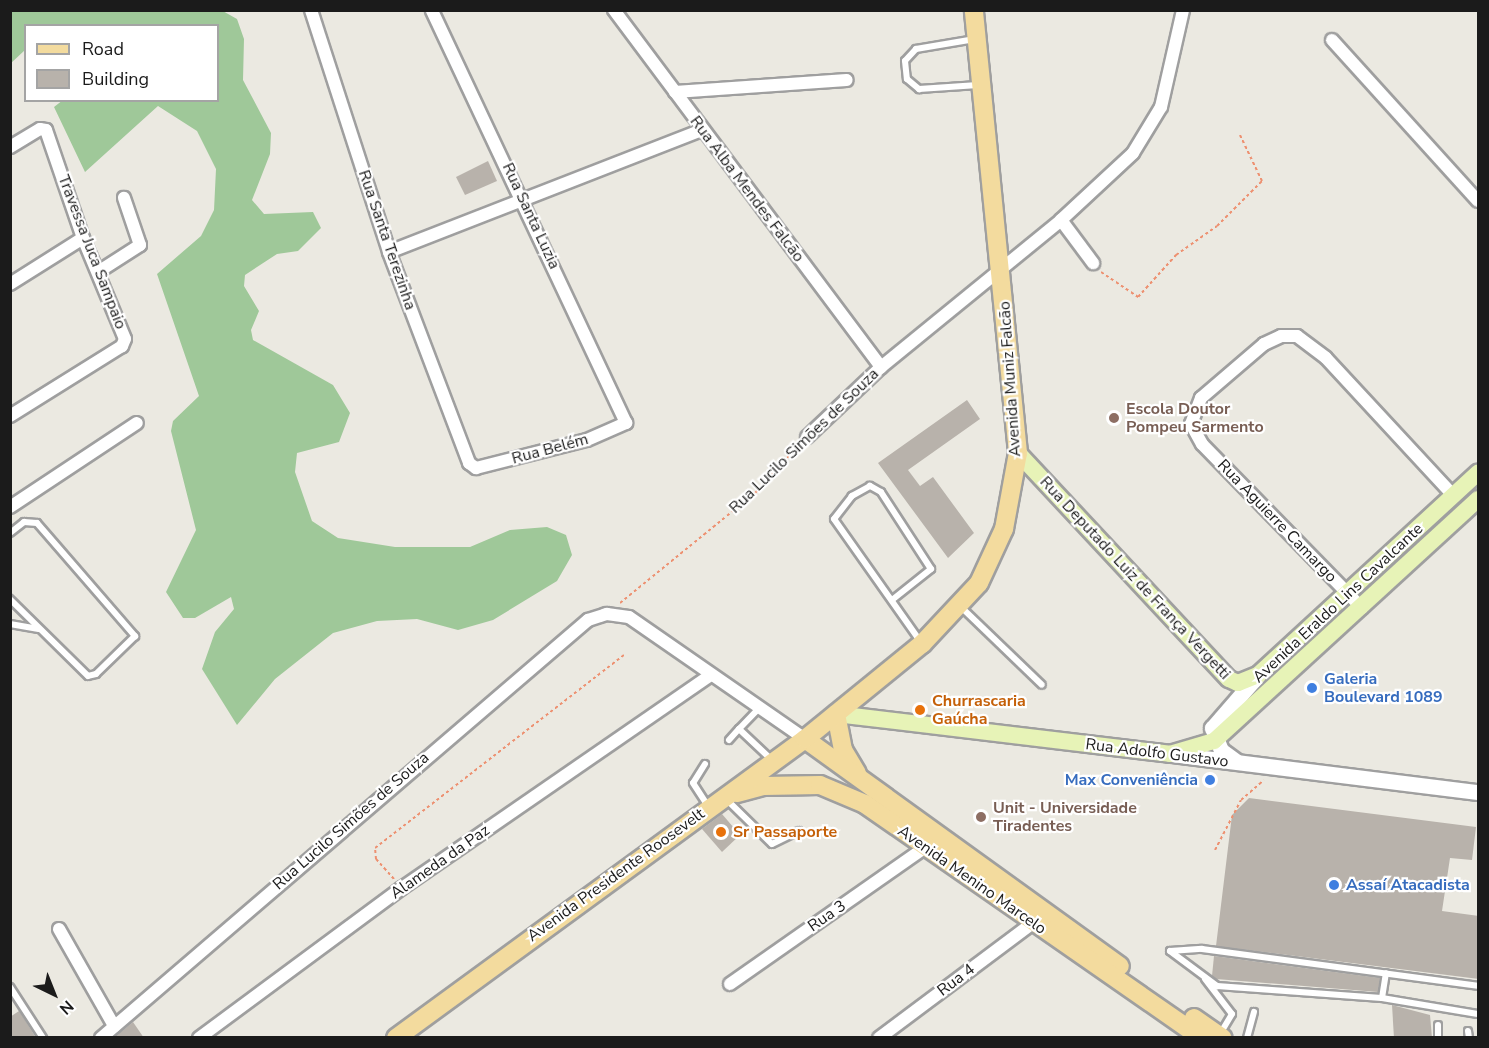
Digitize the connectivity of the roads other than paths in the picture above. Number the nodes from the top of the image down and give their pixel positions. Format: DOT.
graph roads {
  1 [pos="311,10"];
  2 [pos="432,10"];
  3 [pos="974,10"];
  4 [pos="1183,10"];
  5 [pos="615,11"];
  6 [pos="977,39"];
  7 [pos="1332,40"];
  8 [pos="847,80"];
  9 [pos="981,84"];
  10 [pos="675,92"];
  11 [pos="702,130"];
  12 [pos="10,147"];
  13 [pos="124,198"];
  14 [pos="524,198"];
  15 [pos="1479,201"];
  16 [pos="1061,220"];
  17 [pos="83,238"];
  18 [pos="389,252"];
  19 [pos="1093,263"];
  20 [pos="1002,268"];
  21 [pos="98,272"];
  22 [pos="10,284"];
  23 [pos="881,367"];
  24 [pos="10,416"];
  25 [pos="137,423"];
  26 [pos="626,423"];
  27 [pos="807,437"];
  28 [pos="1018,453"];
  29 [pos="471,467"];
  30 [pos="1479,473"];
  31 [pos="1454,496"];
  32 [pos="1479,499"];
  33 [pos="10,507"];
  34 [pos="10,533"];
  35 [pos="1349,594"];
  36 [pos="10,599"];
  37 [pos="892,600"];
  38 [pos="961,606"];
  39 [pos="1362,608"];
  40 [pos="10,624"];
  41 [pos="40,629"];
  42 [pos="922,644"];
  43 [pos="711,675"];
  44 [pos="1258,675"];
  45 [pos="1042,686"];
  46 [pos="759,708"];
  47 [pos="836,714"];
  48 [pos="739,729"];
  49 [pos="805,739"];
  50 [pos="729,740"];
  51 [pos="1214,741"];
  52 [pos="1170,754"];
  53 [pos="773,762"];
  54 [pos="1240,763"];
  55 [pos="705,764"];
  56 [pos="868,786"];
  57 [pos="1479,792"];
  58 [pos="716,802"];
  59 [pos="799,831"];
  60 [pos="924,848"];
  61 [pos="1033,923"];
  62 [pos="59,929"];
  63 [pos="1386,973"];
  64 [pos="1201,974"];
  65 [pos="730,984"];
  66 [pos="1479,986"];
  67 [pos="10,987"];
  68 [pos="1382,998"];
  69 [pos="1254,1012"];
  70 [pos="1479,1014"];
  71 [pos="1438,1025"];
  72 [pos="114,1026"];
  73 [pos="1215,1037"];
  74 [pos="43,1038"];
  75 [pos="101,1038"];
  76 [pos="199,1038"];
  77 [pos="396,1038"];
  78 [pos="879,1038"];
  79 [pos="1247,1038"];
  80 [pos="1438,1038"];
  1 -- 18 [label="street, Rua Santa Terezinha"];
  2 -- 14 [label="street, Rua Santa Luzia"];
  3 -- 6 [label="main road, Avenida Muniz Falcão"];
  4 -- 16 [label="street, Rua Lucilo Simões de Souza"];
  5 -- 10 [label="street, Rua Alba Mendes Falcão"];
  6 -- 9 [label="main road, Avenida Muniz Falcão"];
  6 -- 9 [label="lane"];
  7 -- 15 [label="street"];
  8 -- 10 [label="street"];
  9 -- 20 [label="main road, Avenida Muniz Falcão"];
  10 -- 11 [label="street, Rua Alba Mendes Falcão"];
  11 -- 14 [label="street"];
  11 -- 23 [label="street, Rua Alba Mendes Falcão"];
  12 -- 17 [label="street, Travessa Juca Sampaio"];
  13 -- 21 [label="street"];
  14 -- 18 [label="street"];
  14 -- 26 [label="street, Rua Santa Luzia"];
  16 -- 19 [label="street"];
  16 -- 20 [label="street, Rua Lucilo Simões de Souza"];
  17 -- 21 [label="street, Travessa Juca Sampaio"];
  17 -- 22 [label="street"];
  18 -- 29 [label="street, Rua Santa Terezinha"];
  20 -- 23 [label="street, Rua Lucilo Simões de Souza"];
  20 -- 28 [label="main road, Avenida Muniz Falcão"];
  21 -- 24 [label="street, Travessa Juca Sampaio"];
  23 -- 27 [label="street, Rua Lucilo Simões de Souza"];
  25 -- 33 [label="street"];
  26 -- 29 [label="street, Rua Belém"];
  28 -- 38 [label="main road, Avenida Muniz Falcão"];
  28 -- 44 [label="main road, Rua Deputado Luiz de França Vergetti"];
  30 -- 31 [label="main road, Avenida Eraldo Lins Cavalcante"];
  31 -- 35 [label="main road, Avenida Eraldo Lins Cavalcante"];
  31 -- 35 [label="street, Rua Aguierre Camargo"];
  32 -- 39 [label="main road"];
  34 -- 41 [label="lane"];
  35 -- 39 [label="street, Rua Aguierre Camargo"];
  35 -- 44 [label="main road, Avenida Eraldo Lins Cavalcante"];
  36 -- 41 [label="lane"];
  37 -- 37 [label="lane"];
  37 -- 42 [label="lane"];
  38 -- 42 [label="main road, Avenida Muniz Falcão"];
  38 -- 45 [label="lane"];
  39 -- 51 [label="main road"];
  40 -- 41 [label="lane"];
  42 -- 47 [label="main road, Avenida Muniz Falcão"];
  43 -- 46 [label="street"];
  43 -- 72 [label="street, Rua Lucilo Simões de Souza"];
  43 -- 76 [label="street, Alameda da Paz"];
  44 -- 51 [label="street, Avenida Eraldo Lins Cavalcante"];
  46 -- 48 [label="lane"];
  46 -- 49 [label="street"];
  47 -- 49 [label="main road, Avenida Presidente Roosevelt"];
  47 -- 52 [label="main road, Rua Adolfo Gustavo"];
  47 -- 56 [label="main road"];
  48 -- 50 [label="lane"];
  48 -- 53 [label="lane"];
  49 -- 53 [label="main road, Avenida Presidente Roosevelt"];
  49 -- 56 [label="main road, Avenida Menino Marcelo"];
  51 -- 52 [label="main road"];
  51 -- 54 [label="street"];
  52 -- 54 [label="street, Rua Adolfo Gustavo"];
  53 -- 58 [label="main road, Avenida Presidente Roosevelt"];
  54 -- 57 [label="street, Rua Adolfo Gustavo"];
  55 -- 58 [label="lane"];
  56 -- 73 [label="main road, Avenida Menino Marcelo"];
  58 -- 59 [label="lane"];
  58 -- 60 [label="main road, Avenida Menino Marcelo"];
  58 -- 77 [label="main road, Avenida Presidente Roosevelt"];
  60 -- 61 [label="main road, Avenida Menino Marcelo"];
  60 -- 65 [label="street, Rua 3"];
  61 -- 73 [label="main road, Avenida Menino Marcelo"];
  61 -- 78 [label="street, Rua 4"];
  62 -- 72 [label="street"];
  63 -- 64 [label="lane"];
  63 -- 66 [label="lane"];
  63 -- 68 [label="lane"];
  64 -- 68 [label="lane"];
  64 -- 73 [label="lane"];
  67 -- 74 [label="lane"];
  68 -- 70 [label="lane"];
  69 -- 79 [label="lane"];
  71 -- 80 [label="lane"];
  72 -- 75 [label="street, Rua Lucilo Simões de Souza"];
}
